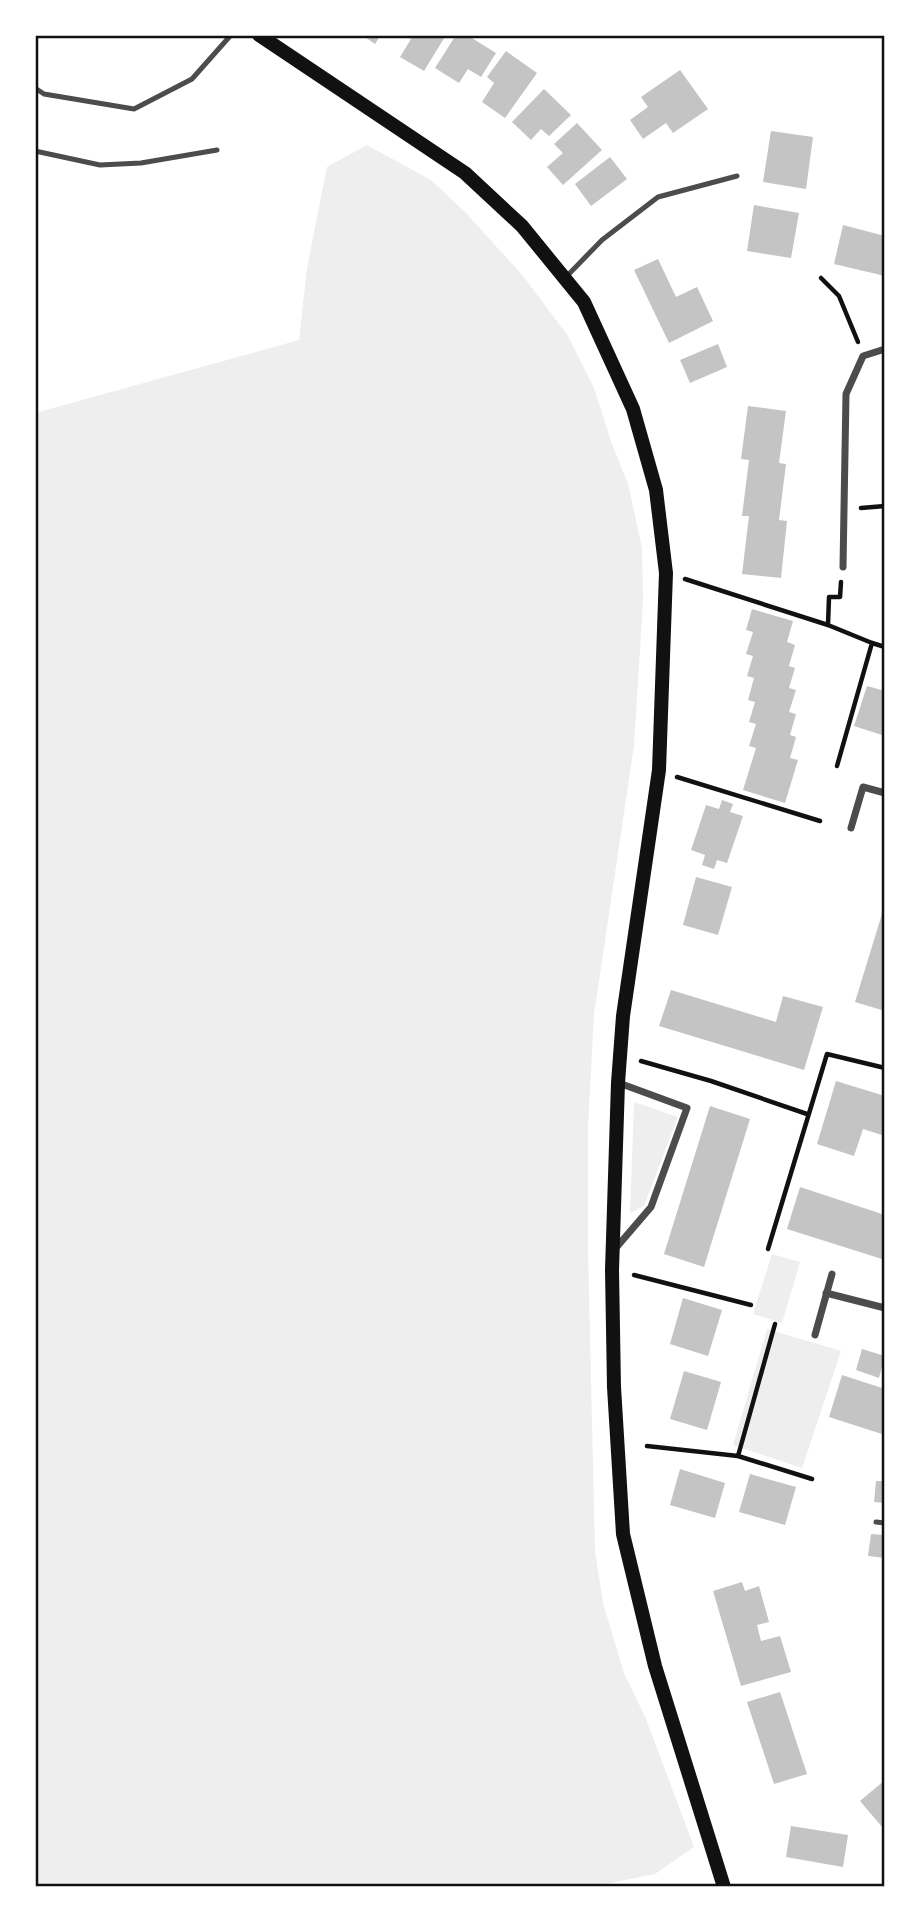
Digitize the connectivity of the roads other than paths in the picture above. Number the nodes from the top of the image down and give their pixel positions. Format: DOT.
graph roads {
  1 [pos="231,35"];
  2 [pos="259,35"];
  3 [pos="35,88"];
  4 [pos="217,149"];
  5 [pos="35,152"];
  6 [pos="737,176"];
  7 [pos="565,278"];
  8 [pos="885,349"];
  9 [pos="843,567"];
  10 [pos="885,793"];
  11 [pos="852,828"];
  12 [pos="618,1083"];
  13 [pos="612,1253"];
  14 [pos="832,1274"];
  15 [pos="826,1293"];
  16 [pos="885,1308"];
  17 [pos="815,1335"];
  18 [pos="876,1522"];
  19 [pos="885,1523"];
  20 [pos="724,1887"];
  1 -- 3 [label="lane"];
  2 -- 7 [label="main road"];
  4 -- 5 [label="lane"];
  6 -- 7 [label="lane"];
  7 -- 12 [label="main road"];
  8 -- 9 [label="street"];
  10 -- 11 [label="street"];
  12 -- 13 [label="main road"];
  12 -- 13 [label="street"];
  13 -- 20 [label="main road"];
  14 -- 15 [label="street"];
  15 -- 16 [label="street"];
  15 -- 17 [label="street"];
  18 -- 19 [label="lane"];
}
